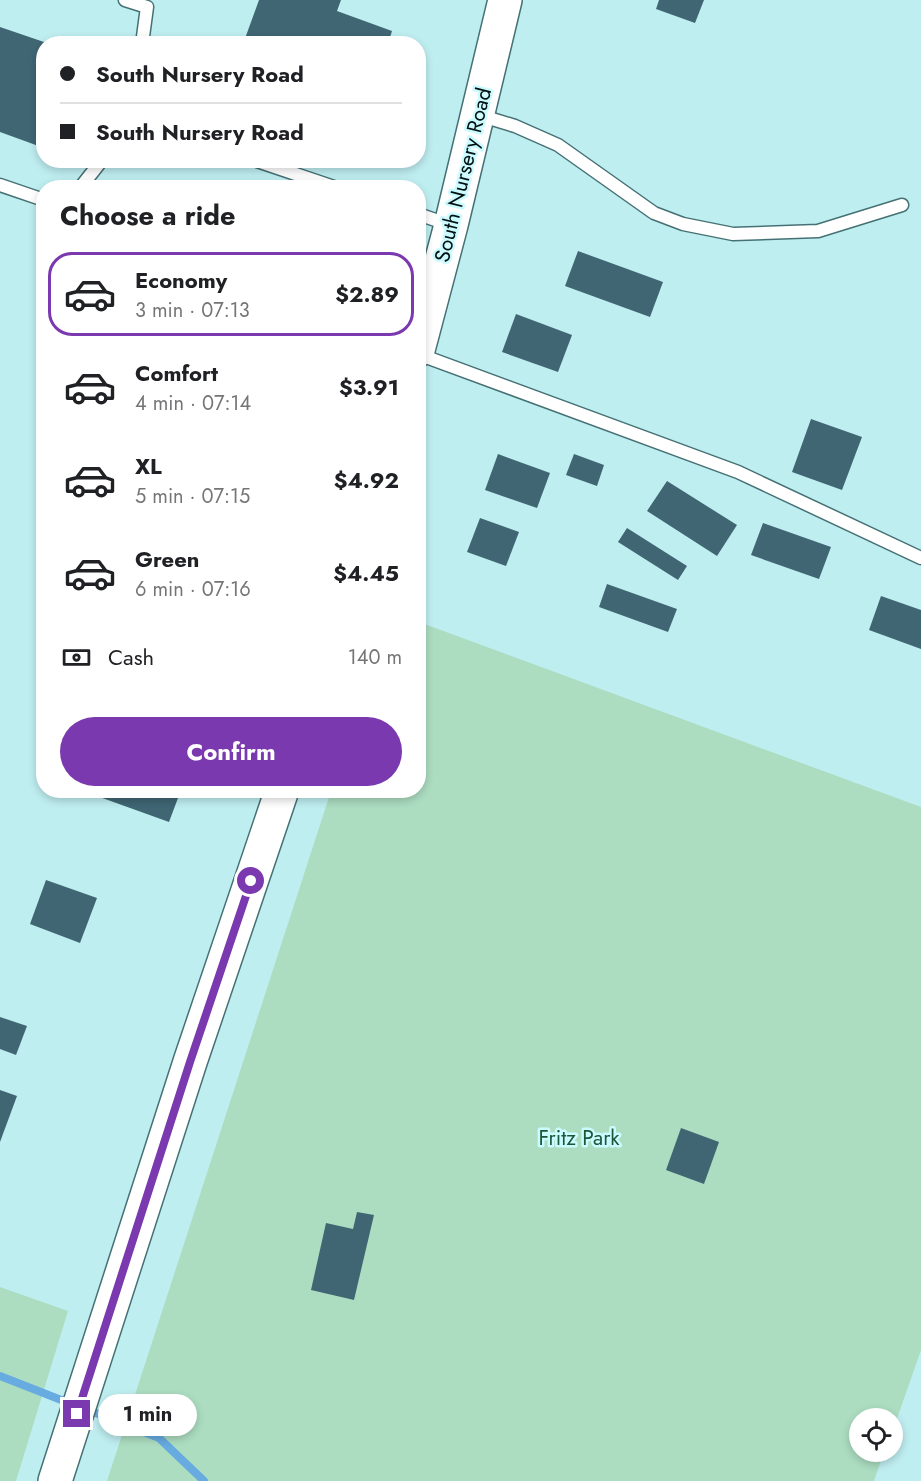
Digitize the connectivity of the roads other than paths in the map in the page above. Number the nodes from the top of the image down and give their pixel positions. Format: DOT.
graph roads {
  1 [pos="125,0"];
  2 [pos="505,0"];
  3 [pos="143,36"];
  4 [pos="477,114"];
  5 [pos="278,168"];
  6 [pos="313,180"];
  7 [pos="0,185"];
  8 [pos="36,197"];
  9 [pos="902,205"];
  10 [pos="426,217"];
  11 [pos="451,225"];
  12 [pos="426,321"];
  13 [pos="426,355"];
  14 [pos="921,558"];
  15 [pos="279,798"];
  16 [pos="55,1481"];
  1 -- 3 [label="lane"];
  2 -- 4 [label="street, South Nursery Road"];
  4 -- 9 [label="lane"];
  4 -- 11 [label="street, South Nursery Road"];
  5 -- 6 [label="lane"];
  7 -- 8 [label="lane"];
  10 -- 11 [label="lane"];
  11 -- 12 [label="street, South Nursery Road"];
  13 -- 14 [label="lane"];
  15 -- 16 [label="street"];
}
